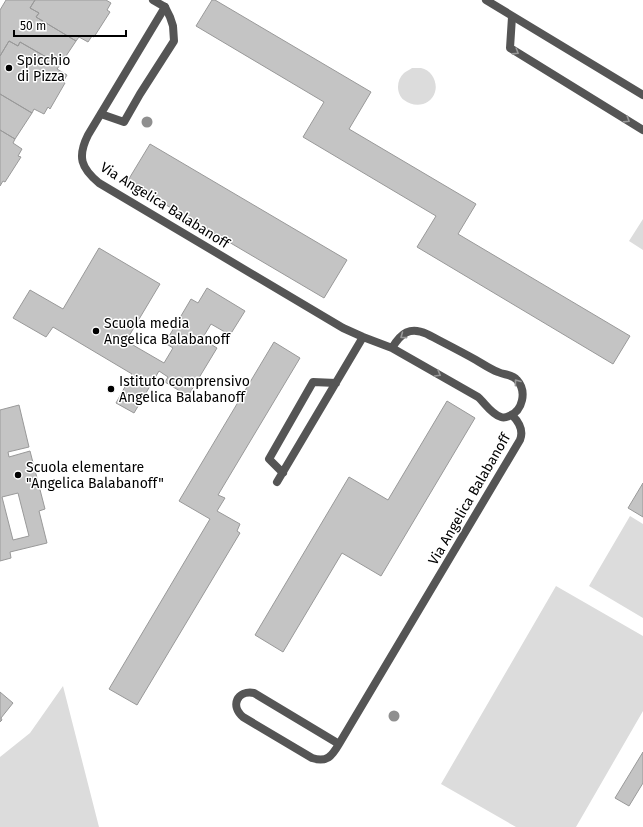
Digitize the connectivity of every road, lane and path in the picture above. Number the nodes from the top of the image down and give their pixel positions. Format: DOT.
graph roads {
  1 [pos="153,0"];
  2 [pos="486,0"];
  3 [pos="165,8"];
  4 [pos="512,16"];
  5 [pos="643,95"];
  6 [pos="101,114"];
  7 [pos="643,130"];
  8 [pos="363,337"];
  9 [pos="392,348"];
  10 [pos="336,383"];
  11 [pos="512,415"];
  12 [pos="283,473"];
  13 [pos="277,482"];
  14 [pos="339,744"];
  1 -- 3 [label="street"];
  2 -- 4 [label="street"];
  3 -- 6 [label="street, Via Angelica Balabanoff"];
  3 -- 6 [label="street"];
  4 -- 5 [label="street"];
  4 -- 7 [label="street, one-way"];
  6 -- 8 [label="street, Via Angelica Balabanoff"];
  8 -- 9 [label="street, Via Angelica Balabanoff"];
  8 -- 10 [label="street"];
  9 -- 11 [label="street, Via Angelica Balabanoff, one-way"];
  11 -- 9 [label="street, one-way"];
  10 -- 12 [label="street"];
  10 -- 12 [label="street"];
  11 -- 14 [label="street, Via Angelica Balabanoff"];
  12 -- 13 [label="street"];
  14 -- 14 [label="street, Via Angelica Balabanoff"];
}
